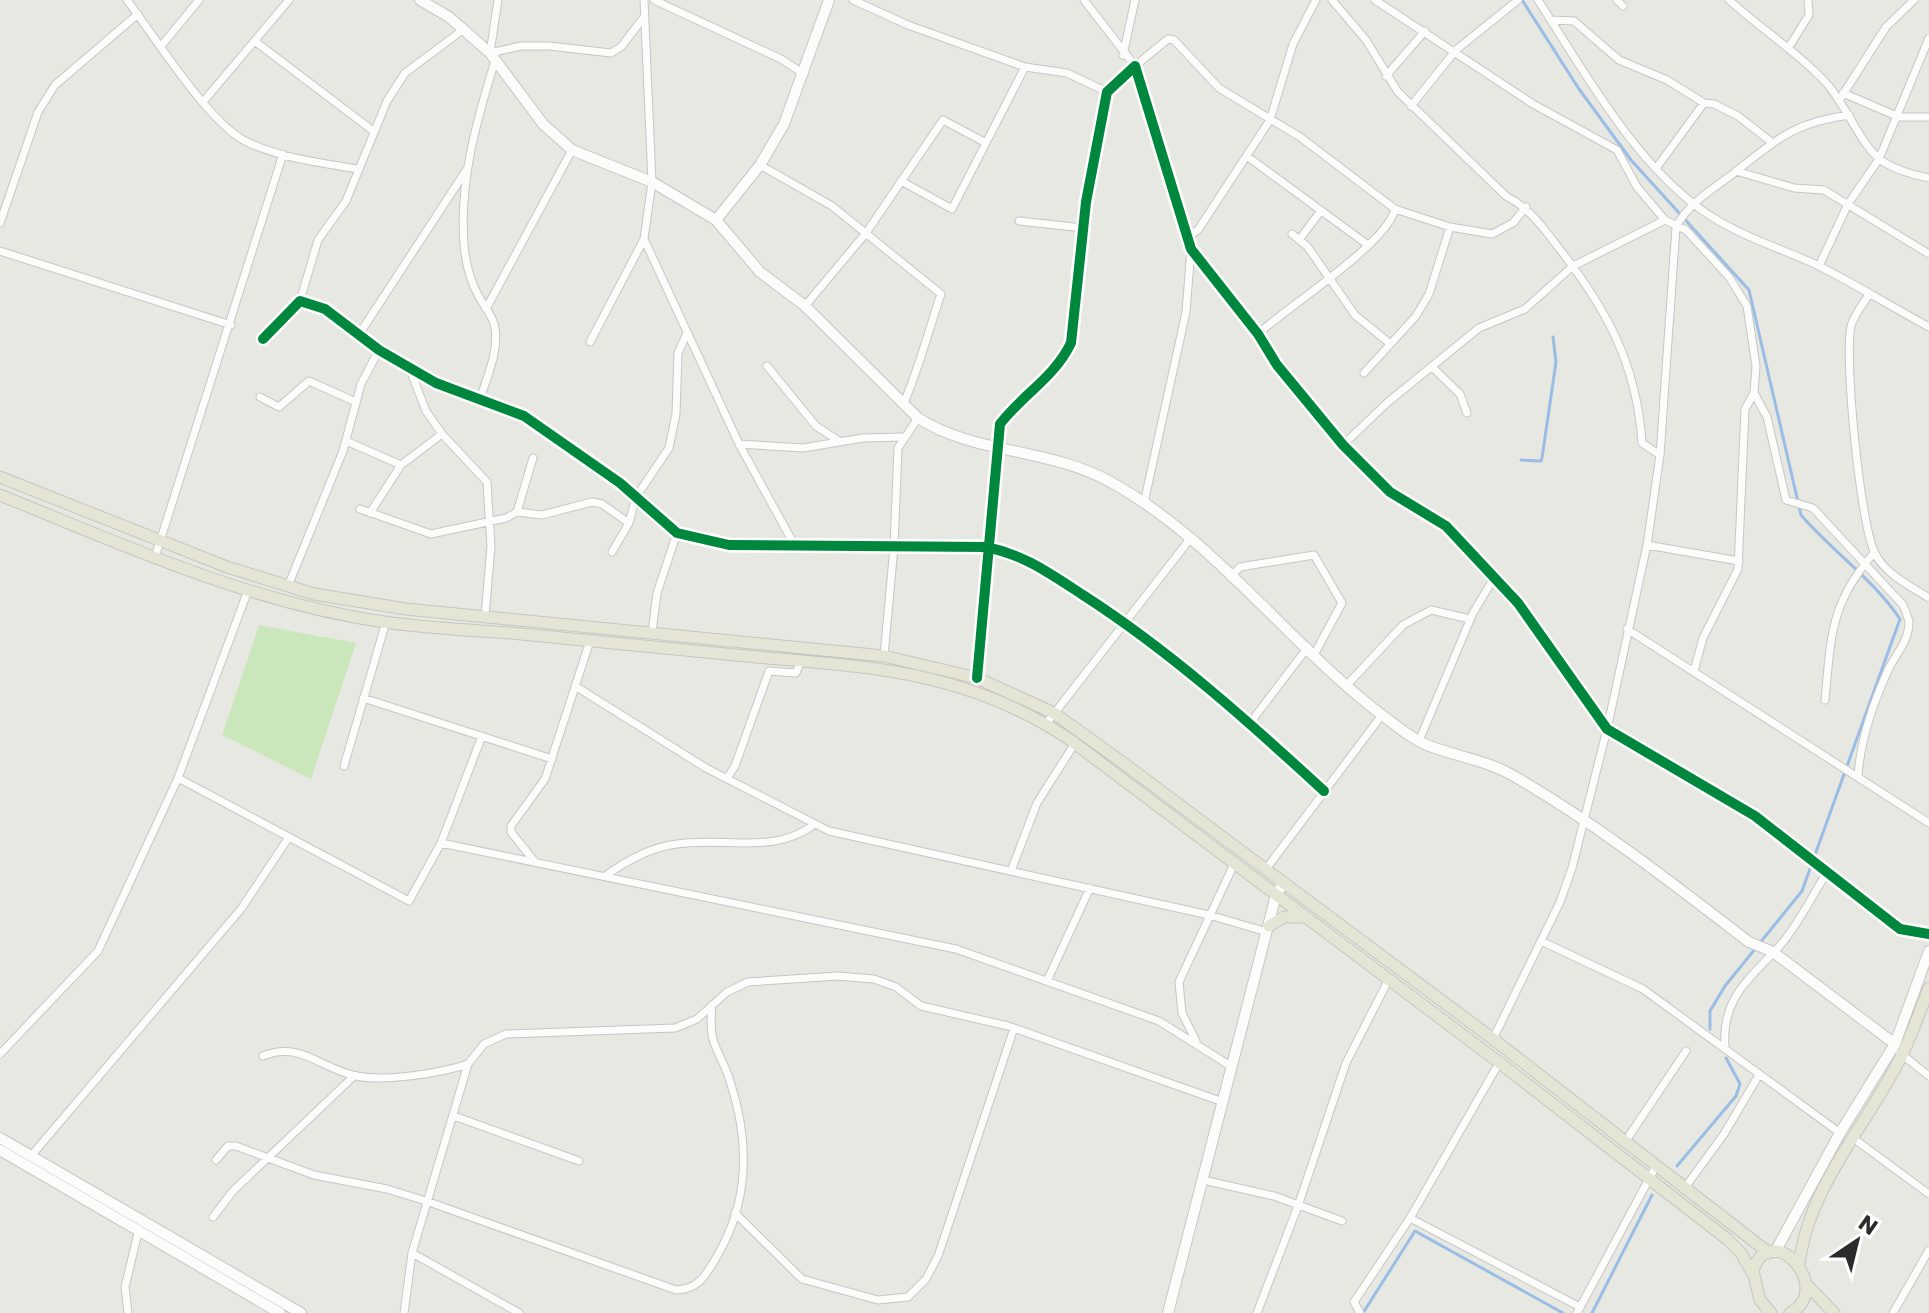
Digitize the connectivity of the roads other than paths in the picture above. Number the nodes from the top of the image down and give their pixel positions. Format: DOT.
graph roads {
  1 [pos="127,0"];
  2 [pos="199,0"];
  3 [pos="289,0"];
  4 [pos="420,0"];
  5 [pos="498,0"];
  6 [pos="644,0"];
  7 [pos="654,0"];
  8 [pos="829,0"];
  9 [pos="853,0"];
  10 [pos="1084,0"];
  11 [pos="1135,0"];
  12 [pos="1316,0"];
  13 [pos="1332,0"];
  14 [pos="1375,0"];
  15 [pos="1538,0"];
  16 [pos="1729,0"];
  17 [pos="1808,0"];
  18 [pos="1914,0"];
  19 [pos="1517,1"];
  20 [pos="138,14"];
  21 [pos="645,17"];
  22 [pos="1551,20"];
  23 [pos="464,29"];
  24 [pos="1425,31"];
  25 [pos="1929,39"];
  26 [pos="256,42"];
  27 [pos="162,45"];
  28 [pos="1789,47"];
  29 [pos="1456,50"];
  30 [pos="1123,55"];
  31 [pos="492,57"];
  32 [pos="1135,66"];
  33 [pos="1025,67"];
  34 [pos="804,74"];
  35 [pos="1386,76"];
  36 [pos="1107,92"];
  37 [pos="1841,96"];
  38 [pos="203,102"];
  39 [pos="1704,103"];
  40 [pos="1411,106"];
  41 [pos="1849,115"];
  42 [pos="1899,117"];
  43 [pos="1929,117"];
  44 [pos="1270,120"];
  45 [pos="372,130"];
  46 [pos="1770,141"];
  47 [pos="986,143"];
  48 [pos="572,150"];
  49 [pos="283,154"];
  50 [pos="1248,157"];
  51 [pos="1879,159"];
  52 [pos="760,165"];
  53 [pos="468,167"];
  54 [pos="1657,167"];
  55 [pos="358,169"];
  56 [pos="1736,171"];
  57 [pos="1929,178"];
  58 [pos="901,181"];
  59 [pos="652,182"];
  60 [pos="1694,203"];
  61 [pos="1848,204"];
  62 [pos="1526,207"];
  63 [pos="1395,209"];
  64 [pos="1320,212"];
  65 [pos="716,220"];
  66 [pos="1665,220"];
  67 [pos="1019,221"];
  68 [pos="0,223"];
  69 [pos="1677,225"];
  70 [pos="1450,227"];
  71 [pos="1083,228"];
  72 [pos="866,233"];
  73 [pos="1186,238"];
  74 [pos="644,239"];
  75 [pos="1368,245"];
  76 [pos="1191,249"];
  77 [pos="0,251"];
  78 [pos="1929,254"];
  79 [pos="1573,266"];
  80 [pos="1819,266"];
  81 [pos="1329,276"];
  82 [pos="1869,294"];
  83 [pos="300,301"];
  84 [pos="805,306"];
  85 [pos="486,309"];
  86 [pos="231,325"];
  87 [pos="1929,327"];
  88 [pos="687,333"];
  89 [pos="1258,334"];
  90 [pos="358,336"];
  91 [pos="263,339"];
  92 [pos="590,342"];
  93 [pos="1388,342"];
  94 [pos="379,350"];
  95 [pos="767,366"];
  96 [pos="409,367"];
  97 [pos="1432,367"];
  98 [pos="1364,373"];
  99 [pos="1754,393"];
  100 [pos="260,397"];
  101 [pos="480,399"];
  102 [pos="356,402"];
  103 [pos="903,405"];
  104 [pos="1467,413"];
  105 [pos="918,418"];
  106 [pos="442,434"];
  107 [pos="902,437"];
  108 [pos="346,441"];
  109 [pos="839,441"];
  110 [pos="739,444"];
  111 [pos="1343,445"];
  112 [pos="997,446"];
  113 [pos="1660,455"];
  114 [pos="533,458"];
  115 [pos="401,465"];
  116 [pos="0,477"];
  117 [pos="25,488"];
  118 [pos="0,495"];
  119 [pos="636,497"];
  120 [pos="20,503"];
  121 [pos="1144,503"];
  122 [pos="360,509"];
  123 [pos="517,512"];
  124 [pos="370,513"];
  125 [pos="487,521"];
  126 [pos="629,523"];
  127 [pos="677,533"];
  128 [pos="1190,539"];
  129 [pos="160,541"];
  130 [pos="1647,545"];
  131 [pos="795,546"];
  132 [pos="894,547"];
  133 [pos="986,547"];
  134 [pos="612,552"];
  135 [pos="1874,553"];
  136 [pos="155,557"];
  137 [pos="1739,561"];
  138 [pos="1863,566"];
  139 [pos="1230,577"];
  140 [pos="1494,578"];
  141 [pos="288,586"];
  142 [pos="247,593"];
  143 [pos="1929,598"];
  144 [pos="485,616"];
  145 [pos="1470,619"];
  146 [pos="386,622"];
  147 [pos="1124,622"];
  148 [pos="1627,629"];
  149 [pos="652,632"];
  150 [pos="590,641"];
  151 [pos="1311,650"];
  152 [pos="884,656"];
  153 [pos="801,661"];
  154 [pos="1694,671"];
  155 [pos="977,678"];
  156 [pos="575,686"];
  157 [pos="1346,686"];
  158 [pos="363,698"];
  159 [pos="1825,700"];
  160 [pos="1054,713"];
  161 [pos="1382,715"];
  162 [pos="1250,723"];
  163 [pos="1046,724"];
  164 [pos="1607,729"];
  165 [pos="482,736"];
  166 [pos="1419,741"];
  167 [pos="1075,743"];
  168 [pos="552,759"];
  169 [pos="344,766"];
  170 [pos="1854,774"];
  171 [pos="178,778"];
  172 [pos="727,778"];
  173 [pos="1324,791"];
  174 [pos="1585,818"];
  175 [pos="1929,823"];
  176 [pos="815,824"];
  177 [pos="289,837"];
  178 [pos="441,843"];
  179 [pos="535,862"];
  180 [pos="1234,864"];
  181 [pos="1266,869"];
  182 [pos="1011,871"];
  183 [pos="1827,872"];
  184 [pos="605,876"];
  185 [pos="1284,882"];
  186 [pos="1090,888"];
  187 [pos="1276,895"];
  188 [pos="1209,915"];
  189 [pos="1305,917"];
  190 [pos="1268,929"];
  191 [pos="1929,934"];
  192 [pos="1543,942"];
  193 [pos="1769,950"];
  194 [pos="1929,951"];
  195 [pos="1389,979"];
  196 [pos="1047,981"];
  197 [pos="1929,988"];
  198 [pos="712,1005"];
  199 [pos="1014,1028"];
  200 [pos="1493,1039"];
  201 [pos="1197,1044"];
  202 [pos="1895,1044"];
  203 [pos="1725,1048"];
  204 [pos="1686,1051"];
  205 [pos="0,1054"];
  206 [pos="263,1056"];
  207 [pos="1901,1056"];
  208 [pos="1499,1063"];
  209 [pos="468,1064"];
  210 [pos="1232,1067"];
  211 [pos="1759,1075"];
  212 [pos="354,1076"];
  213 [pos="1929,1076"];
  214 [pos="1223,1102"];
  215 [pos="454,1116"];
  216 [pos="1840,1133"];
  217 [pos="0,1138"];
  218 [pos="1853,1138"];
  219 [pos="1625,1142"];
  220 [pos="0,1150"];
  221 [pos="31,1156"];
  222 [pos="266,1158"];
  223 [pos="216,1160"];
  224 [pos="579,1161"];
  225 [pos="1656,1166"];
  226 [pos="1649,1178"];
  227 [pos="1203,1180"];
  228 [pos="1684,1189"];
  229 [pos="1929,1194"];
  230 [pos="429,1202"];
  231 [pos="1298,1206"];
  232 [pos="735,1213"];
  233 [pos="213,1217"];
  234 [pos="1410,1218"];
  235 [pos="1342,1221"];
  236 [pos="139,1229"];
  237 [pos="1929,1250"];
  238 [pos="1772,1252"];
  239 [pos="412,1253"];
  240 [pos="1799,1265"];
  241 [pos="1754,1276"];
  242 [pos="1803,1279"];
  243 [pos="1760,1307"];
  244 [pos="1578,1310"];
  245 [pos="1359,1312"];
  246 [pos="128,1313"];
  247 [pos="280,1313"];
  248 [pos="301,1313"];
  249 [pos="404,1313"];
  250 [pos="519,1313"];
  251 [pos="1168,1313"];
  252 [pos="1257,1313"];
  253 [pos="1771,1313"];
  254 [pos="1792,1313"];
  255 [pos="1834,1313"];
  256 [pos="1893,1313"];
  1 -- 20 [label="street"];
  2 -- 27 [label="street"];
  3 -- 26 [label="street"];
  4 -- 23 [label="main road"];
  5 -- 31 [label="street"];
  6 -- 21 [label="street"];
  7 -- 34 [label="street"];
  8 -- 34 [label="main road"];
  9 -- 33 [label="street"];
  10 -- 30 [label="street"];
  11 -- 30 [label="street"];
  12 -- 44 [label="street"];
  13 -- 35 [label="street"];
  14 -- 24 [label="street"];
  15 -- 22 [label="street"];
  16 -- 28 [label="street"];
  17 -- 28 [label="street"];
  18 -- 37 [label="street"];
  19 -- 29 [label="street"];
  20 -- 27 [label="street"];
  20 -- 68 [label="street"];
  21 -- 31 [label="street"];
  21 -- 59 [label="street"];
  22 -- 39 [label="street"];
  22 -- 54 [label="street"];
  23 -- 31 [label="main road"];
  23 -- 45 [label="street"];
  24 -- 29 [label="street"];
  24 -- 35 [label="street"];
  25 -- 42 [label="street"];
  26 -- 38 [label="street"];
  26 -- 45 [label="street"];
  27 -- 38 [label="street"];
  28 -- 37 [label="street"];
  29 -- 40 [label="street"];
  29 -- 66 [label="street"];
  30 -- 32 [label="street"];
  31 -- 48 [label="main road"];
  31 -- 53 [label="street"];
  32 -- 36 [label="street"];
  32 -- 44 [label="street"];
  32 -- 73 [label="street"];
  33 -- 36 [label="street"];
  33 -- 47 [label="street"];
  34 -- 52 [label="main road"];
  35 -- 40 [label="street"];
  36 -- 71 [label="street"];
  37 -- 41 [label="street"];
  37 -- 42 [label="street"];
  38 -- 49 [label="street"];
  39 -- 46 [label="street"];
  39 -- 54 [label="street"];
  40 -- 62 [label="street"];
  41 -- 46 [label="street"];
  41 -- 51 [label="street"];
  42 -- 43 [label="street"];
  42 -- 51 [label="street"];
  44 -- 50 [label="street"];
  44 -- 63 [label="street"];
  45 -- 55 [label="street"];
  46 -- 56 [label="street"];
  47 -- 58 [label="street"];
  47 -- 58 [label="street"];
  48 -- 59 [label="main road"];
  48 -- 85 [label="street"];
  49 -- 55 [label="street"];
  49 -- 86 [label="street"];
  50 -- 64 [label="street"];
  50 -- 73 [label="street"];
  51 -- 57 [label="street"];
  51 -- 61 [label="street"];
  52 -- 65 [label="main road"];
  52 -- 72 [label="street"];
  53 -- 85 [label="street"];
  53 -- 90 [label="street"];
  54 -- 60 [label="street"];
  55 -- 83 [label="street"];
  56 -- 60 [label="street"];
  56 -- 61 [label="street"];
  58 -- 72 [label="street"];
  59 -- 65 [label="main road"];
  59 -- 74 [label="street"];
  60 -- 69 [label="street"];
  60 -- 80 [label="street"];
  61 -- 78 [label="street"];
  61 -- 80 [label="street"];
  62 -- 70 [label="street"];
  62 -- 79 [label="street"];
  63 -- 70 [label="street"];
  63 -- 75 [label="street"];
  64 -- 75 [label="street"];
  64 -- 81 [label="street"];
  65 -- 84 [label="main road"];
  66 -- 69 [label="street"];
  66 -- 79 [label="street"];
  67 -- 71 [label="street"];
  69 -- 99 [label="street"];
  69 -- 113 [label="street"];
  70 -- 93 [label="street"];
  71 -- 112 [label="street"];
  72 -- 84 [label="street"];
  72 -- 103 [label="street"];
  73 -- 76 [label="street"];
  74 -- 88 [label="street"];
  74 -- 92 [label="street"];
  75 -- 81 [label="street"];
  76 -- 89 [label="street"];
  76 -- 121 [label="street"];
  77 -- 86 [label="street"];
  79 -- 97 [label="street"];
  79 -- 113 [label="street"];
  80 -- 82 [label="street"];
  81 -- 89 [label="street"];
  81 -- 93 [label="street"];
  82 -- 87 [label="street"];
  82 -- 135 [label="street"];
  83 -- 90 [label="street"];
  83 -- 91 [label="street"];
  84 -- 103 [label="main road"];
  85 -- 101 [label="street"];
  86 -- 129 [label="street"];
  88 -- 110 [label="street"];
  88 -- 119 [label="street"];
  89 -- 111 [label="street"];
  90 -- 94 [label="street"];
  93 -- 98 [label="street"];
  94 -- 96 [label="street"];
  94 -- 102 [label="street"];
  95 -- 109 [label="street"];
  96 -- 101 [label="street"];
  96 -- 106 [label="street"];
  97 -- 104 [label="street"];
  97 -- 111 [label="street"];
  99 -- 137 [label="street"];
  99 -- 138 [label="street"];
  100 -- 102 [label="street"];
  101 -- 119 [label="street"];
  102 -- 108 [label="street"];
  103 -- 105 [label="main road"];
  105 -- 107 [label="street"];
  105 -- 112 [label="main road"];
  106 -- 115 [label="street"];
  106 -- 125 [label="street"];
  107 -- 109 [label="street"];
  107 -- 132 [label="street"];
  108 -- 115 [label="street"];
  108 -- 141 [label="street"];
  109 -- 110 [label="street"];
  110 -- 131 [label="street"];
  111 -- 140 [label="street"];
  112 -- 121 [label="main road"];
  112 -- 133 [label="street"];
  113 -- 130 [label="street"];
  114 -- 123 [label="street"];
  115 -- 124 [label="street"];
  116 -- 117 [label="main road"];
  117 -- 120 [label="main road"];
  117 -- 129 [label="main road"];
  118 -- 120 [label="main road"];
  119 -- 126 [label="street"];
  119 -- 127 [label="street"];
  120 -- 136 [label="main road"];
  121 -- 128 [label="main road"];
  122 -- 124 [label="street"];
  123 -- 125 [label="street"];
  123 -- 126 [label="street"];
  124 -- 125 [label="street"];
  125 -- 144 [label="street"];
  126 -- 134 [label="street"];
  127 -- 131 [label="street"];
  127 -- 149 [label="street"];
  128 -- 139 [label="main road"];
  128 -- 147 [label="street"];
  129 -- 136 [label="street"];
  129 -- 141 [label="main road"];
  130 -- 137 [label="street"];
  130 -- 148 [label="street"];
  131 -- 132 [label="street"];
  132 -- 133 [label="street"];
  132 -- 152 [label="street"];
  133 -- 147 [label="street"];
  133 -- 155 [label="street"];
  135 -- 138 [label="street"];
  135 -- 143 [label="street"];
  136 -- 142 [label="main road"];
  137 -- 154 [label="street"];
  138 -- 159 [label="street"];
  138 -- 170 [label="street"];
  139 -- 151 [label="main road"];
  139 -- 151 [label="street"];
  140 -- 145 [label="street"];
  140 -- 164 [label="street"];
  141 -- 144 [label="main road"];
  142 -- 146 [label="main road"];
  142 -- 171 [label="street"];
  144 -- 149 [label="main road"];
  145 -- 157 [label="street"];
  145 -- 166 [label="street"];
  146 -- 150 [label="main road"];
  146 -- 158 [label="street"];
  147 -- 160 [label="street"];
  147 -- 162 [label="street"];
  148 -- 154 [label="street"];
  148 -- 164 [label="street"];
  149 -- 152 [label="main road"];
  150 -- 153 [label="main road"];
  150 -- 156 [label="street"];
  151 -- 157 [label="main road"];
  151 -- 162 [label="street"];
  152 -- 155 [label="main road"];
  153 -- 163 [label="main road"];
  153 -- 172 [label="street"];
  154 -- 170 [label="street"];
  155 -- 160 [label="main road"];
  156 -- 168 [label="street"];
  156 -- 172 [label="street"];
  157 -- 161 [label="main road"];
  158 -- 165 [label="street"];
  158 -- 169 [label="street"];
  160 -- 163 [label="street"];
  160 -- 181 [label="main road"];
  161 -- 166 [label="main road"];
  161 -- 173 [label="street"];
  162 -- 173 [label="street"];
  163 -- 167 [label="main road"];
  164 -- 174 [label="street"];
  164 -- 183 [label="street"];
  165 -- 168 [label="street"];
  165 -- 178 [label="street"];
  166 -- 174 [label="main road"];
  167 -- 180 [label="main road"];
  167 -- 182 [label="street"];
  168 -- 179 [label="street"];
  170 -- 175 [label="street"];
  171 -- 177 [label="street"];
  171 -- 205 [label="street"];
  172 -- 176 [label="street"];
  173 -- 181 [label="street"];
  174 -- 192 [label="street"];
  174 -- 193 [label="main road"];
  176 -- 182 [label="street"];
  176 -- 184 [label="street"];
  177 -- 178 [label="street"];
  177 -- 221 [label="street"];
  178 -- 179 [label="street"];
  179 -- 184 [label="street"];
  180 -- 187 [label="main road"];
  180 -- 188 [label="street"];
  181 -- 185 [label="main road"];
  182 -- 186 [label="street"];
  183 -- 191 [label="street"];
  183 -- 193 [label="street"];
  184 -- 196 [label="street"];
  185 -- 187 [label="main road"];
  185 -- 200 [label="main road"];
  186 -- 188 [label="street"];
  186 -- 196 [label="street"];
  187 -- 189 [label="main road"];
  187 -- 190 [label="main road"];
  188 -- 190 [label="street"];
  188 -- 201 [label="street"];
  189 -- 190 [label="main road"];
  189 -- 195 [label="main road"];
  190 -- 210 [label="main road"];
  192 -- 200 [label="street"];
  192 -- 203 [label="street"];
  193 -- 202 [label="main road"];
  193 -- 203 [label="street"];
  194 -- 202 [label="main road"];
  195 -- 208 [label="main road"];
  195 -- 231 [label="street"];
  196 -- 201 [label="street"];
  197 -- 207 [label="main road"];
  198 -- 199 [label="street"];
  198 -- 209 [label="street"];
  198 -- 232 [label="street"];
  199 -- 214 [label="street"];
  199 -- 232 [label="street"];
  200 -- 219 [label="main road"];
  201 -- 210 [label="street"];
  202 -- 207 [label="street"];
  202 -- 216 [label="main road"];
  203 -- 211 [label="street"];
  204 -- 219 [label="street"];
  206 -- 212 [label="street"];
  207 -- 213 [label="street"];
  207 -- 218 [label="main road"];
  208 -- 226 [label="main road"];
  208 -- 234 [label="street"];
  209 -- 212 [label="street"];
  209 -- 215 [label="street"];
  210 -- 214 [label="main road"];
  211 -- 216 [label="street"];
  211 -- 228 [label="street"];
  212 -- 222 [label="street"];
  214 -- 227 [label="main road"];
  215 -- 224 [label="street"];
  215 -- 230 [label="street"];
  216 -- 238 [label="main road"];
  217 -- 221 [label="main road"];
  218 -- 229 [label="street"];
  218 -- 240 [label="main road"];
  219 -- 225 [label="main road"];
  220 -- 236 [label="main road"];
  221 -- 248 [label="main road"];
  222 -- 223 [label="street"];
  222 -- 230 [label="street"];
  222 -- 233 [label="street"];
  225 -- 226 [label="street"];
  225 -- 228 [label="main road"];
  226 -- 241 [label="main road"];
  226 -- 244 [label="street"];
  227 -- 231 [label="street"];
  227 -- 251 [label="main road"];
  228 -- 238 [label="main road"];
  230 -- 232 [label="street"];
  230 -- 239 [label="street"];
  231 -- 235 [label="street"];
  231 -- 252 [label="street"];
  234 -- 244 [label="street"];
  234 -- 245 [label="street"];
  236 -- 246 [label="street"];
  236 -- 247 [label="main road"];
  237 -- 256 [label="street"];
  238 -- 240 [label="main road"];
  238 -- 241 [label="main road"];
  239 -- 249 [label="street"];
  239 -- 250 [label="street"];
  240 -- 242 [label="main road"];
  241 -- 243 [label="main road"];
  242 -- 254 [label="main road"];
  242 -- 255 [label="main road"];
  243 -- 253 [label="main road"];
}
